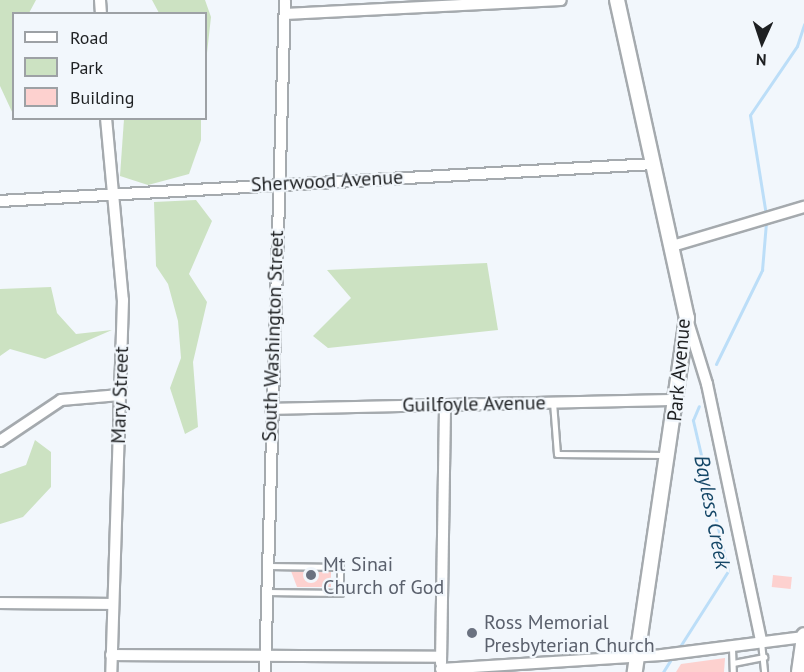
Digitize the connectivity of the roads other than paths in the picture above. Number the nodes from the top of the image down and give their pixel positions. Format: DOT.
graph roads {
  1 [pos="285,0"];
  2 [pos="561,0"];
  3 [pos="617,0"];
  4 [pos="285,14"];
  5 [pos="106,120"];
  6 [pos="654,164"];
  7 [pos="278,183"];
  8 [pos="109,195"];
  9 [pos="0,201"];
  10 [pos="804,207"];
  11 [pos="672,246"];
  12 [pos="687,318"];
  13 [pos="120,395"];
  14 [pos="677,400"];
  15 [pos="553,402"];
  16 [pos="445,405"];
  17 [pos="271,409"];
  18 [pos="0,441"];
  19 [pos="669,456"];
  20 [pos="268,566"];
  21 [pos="267,592"];
  22 [pos="0,603"];
  23 [pos="113,604"];
  24 [pos="804,636"];
  25 [pos="761,640"];
  26 [pos="732,648"];
  27 [pos="111,655"];
  28 [pos="266,656"];
  29 [pos="636,657"];
  30 [pos="764,657"];
  31 [pos="733,663"];
  32 [pos="441,666"];
  33 [pos="111,672"];
  34 [pos="265,672"];
  35 [pos="635,672"];
  36 [pos="733,672"];
  37 [pos="764,672"];
  38 [pos="800,672"];
  1 -- 4 [label="street, South Washington Street"];
  2 -- 4 [label="street"];
  3 -- 6 [label="street, Park Avenue"];
  4 -- 7 [label="street, South Washington Street"];
  5 -- 8 [label="street, Mary Street"];
  6 -- 7 [label="street, Sherwood Avenue"];
  6 -- 11 [label="street, Park Avenue"];
  7 -- 8 [label="street, Sherwood Avenue"];
  7 -- 17 [label="street, South Washington Street"];
  8 -- 9 [label="street, Sherwood Avenue"];
  8 -- 13 [label="street, Mary Street"];
  10 -- 11 [label="street"];
  11 -- 12 [label="street, Park Avenue"];
  12 -- 14 [label="street, Park Avenue"];
  12 -- 25 [label="street"];
  13 -- 18 [label="street"];
  13 -- 23 [label="street, Mary Street"];
  14 -- 15 [label="street, Guilfoyle Avenue"];
  14 -- 19 [label="street, Park Avenue"];
  15 -- 16 [label="street, Guilfoyle Avenue"];
  15 -- 19 [label="lane"];
  16 -- 17 [label="street, Guilfoyle Avenue"];
  16 -- 32 [label="street"];
  17 -- 20 [label="street, South Washington Street"];
  19 -- 29 [label="street, Park Avenue"];
  20 -- 21 [label="street, South Washington Street"];
  20 -- 21 [label="lane"];
  21 -- 28 [label="street, South Washington Street"];
  22 -- 23 [label="street"];
  23 -- 27 [label="street, Mary Street"];
  24 -- 25 [label="street"];
  24 -- 38 [label="street"];
  25 -- 26 [label="street"];
  25 -- 30 [label="lane"];
  26 -- 29 [label="street"];
  26 -- 31 [label="lane"];
  27 -- 28 [label="street"];
  27 -- 33 [label="street, Mary Street"];
  28 -- 32 [label="street"];
  28 -- 34 [label="street, South Washington Street"];
  29 -- 32 [label="street"];
  29 -- 35 [label="street, Park Avenue"];
  30 -- 31 [label="lane"];
  30 -- 37 [label="lane"];
  31 -- 36 [label="lane"];
}
